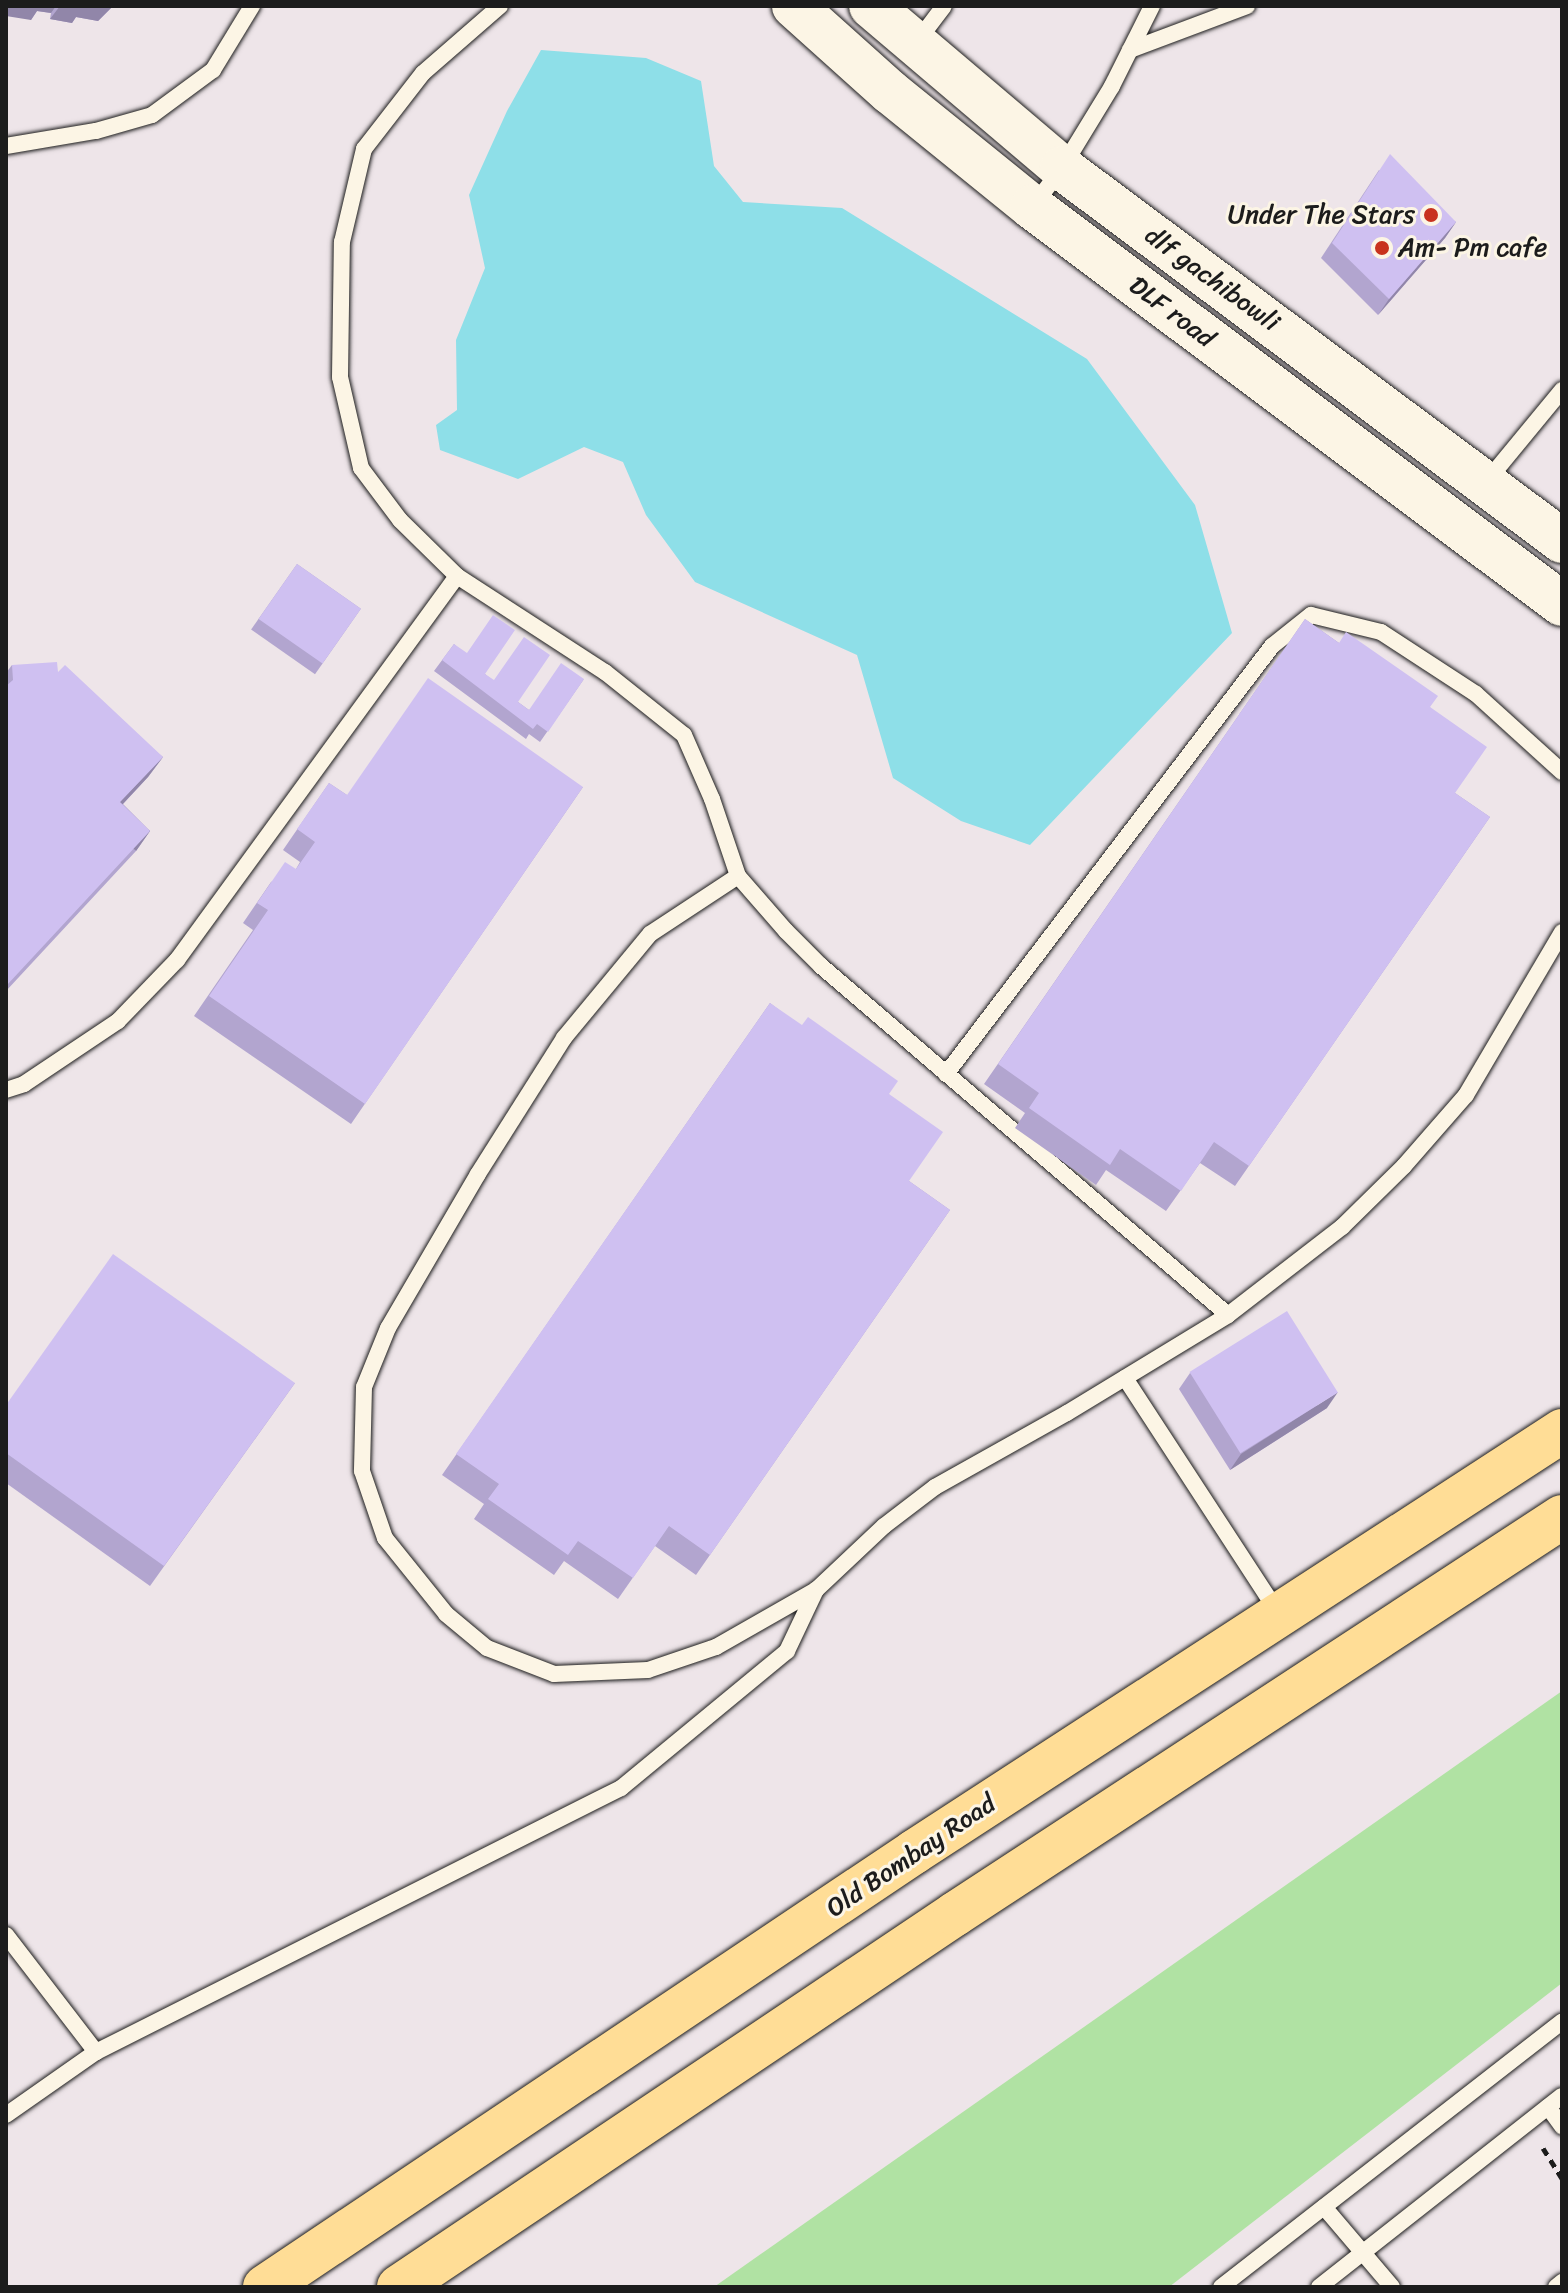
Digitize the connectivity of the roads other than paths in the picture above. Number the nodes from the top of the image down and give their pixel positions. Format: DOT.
graph roads {
  1 [pos="252,6"];
  2 [pos="500,6"];
  3 [pos="794,6"];
  4 [pos="871,6"];
  5 [pos="944,6"];
  6 [pos="1152,6"];
  7 [pos="1247,6"];
  8 [pos="915,45"];
  9 [pos="1130,50"];
  10 [pos="6,146"];
  11 [pos="1062,168"];
  12 [pos="1032,207"];
  13 [pos="1562,390"];
  14 [pos="1485,483"];
  15 [pos="1562,541"];
  16 [pos="457,576"];
  17 [pos="1562,604"];
  18 [pos="1562,772"];
  19 [pos="738,876"];
  20 [pos="1562,932"];
  21 [pos="946,1074"];
  22 [pos="6,1090"];
  23 [pos="1228,1315"];
  24 [pos="1125,1378"];
  25 [pos="1562,1431"];
  26 [pos="1562,1517"];
  27 [pos="816,1590"];
  28 [pos="1279,1615"];
  29 [pos="6,1935"];
  30 [pos="1562,2022"];
  31 [pos="96,2052"];
  32 [pos="1562,2096"];
  33 [pos="1548,2107"];
  34 [pos="6,2115"];
  35 [pos="1562,2126"];
  36 [pos="1324,2207"];
  37 [pos="1361,2254"];
  38 [pos="1562,2282"];
  39 [pos="265,2287"];
  40 [pos="399,2287"];
  41 [pos="1221,2287"];
  42 [pos="1319,2287"];
  43 [pos="1392,2287"];
  44 [pos="1556,2287"];
  1 -- 10 [label="lane"];
  2 -- 16 [label="lane"];
  3 -- 12 [label="main road, DLF road"];
  4 -- 8 [label="main road, dlf gachibowli"];
  5 -- 8 [label="lane"];
  6 -- 9 [label="lane"];
  7 -- 9 [label="lane"];
  8 -- 11 [label="main road, dlf gachibowli"];
  9 -- 11 [label="lane"];
  11 -- 12 [label="lane"];
  11 -- 14 [label="main road, dlf gachibowli"];
  12 -- 17 [label="main road, DLF road"];
  13 -- 14 [label="lane"];
  14 -- 15 [label="main road, dlf gachibowli"];
  16 -- 19 [label="lane"];
  16 -- 22 [label="lane"];
  18 -- 21 [label="lane"];
  19 -- 21 [label="lane"];
  19 -- 27 [label="lane"];
  20 -- 23 [label="lane"];
  21 -- 23 [label="lane"];
  23 -- 24 [label="lane"];
  24 -- 27 [label="lane"];
  24 -- 28 [label="lane"];
  25 -- 28 [label="main road, Old Bombay Road"];
  26 -- 40 [label="main road"];
  27 -- 31 [label="lane"];
  28 -- 39 [label="main road, Old Bombay Road"];
  29 -- 31 [label="lane"];
  30 -- 36 [label="lane"];
  31 -- 34 [label="lane"];
  32 -- 33 [label="lane"];
  33 -- 35 [label="lane"];
  33 -- 37 [label="lane"];
  36 -- 37 [label="lane"];
  36 -- 41 [label="lane"];
  37 -- 42 [label="lane"];
  37 -- 43 [label="lane"];
  38 -- 44 [label="lane"];
}
